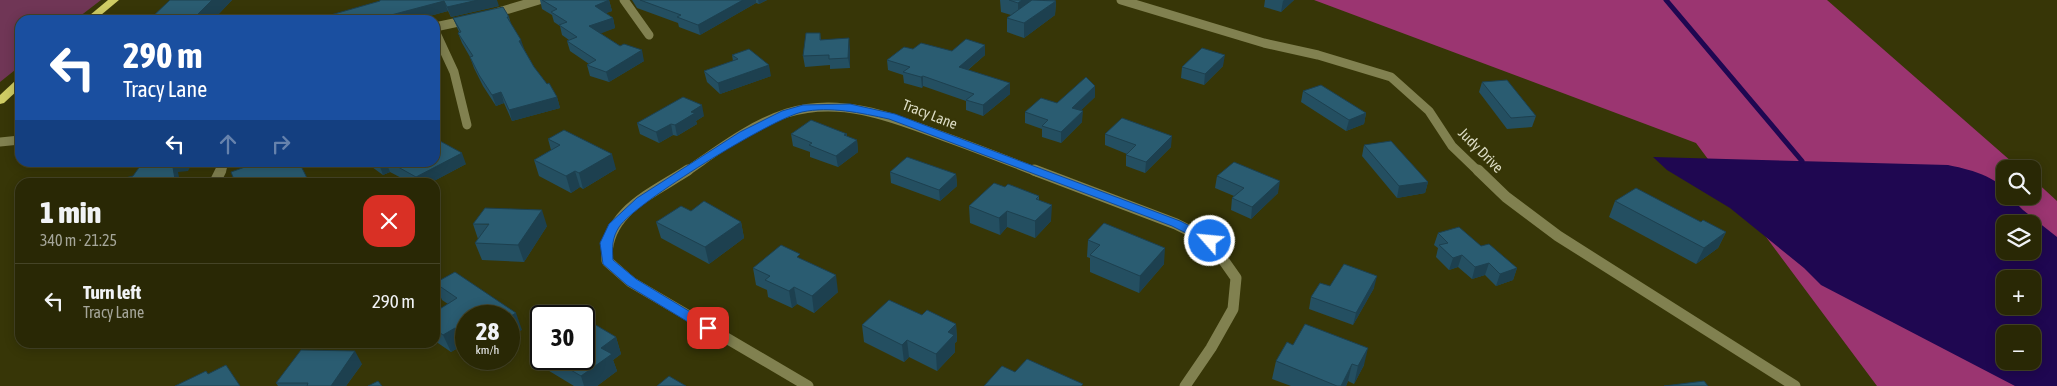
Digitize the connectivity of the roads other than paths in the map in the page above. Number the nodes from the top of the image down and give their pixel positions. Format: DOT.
graph roads {
  1 [pos="114,0"];
  2 [pos="539,0"];
  3 [pos="624,0"];
  4 [pos="1121,0"];
  5 [pos="96,15"];
  6 [pos="440,28"];
  7 [pos="649,35"];
  8 [pos="440,40"];
  9 [pos="15,87"];
  10 [pos="0,101"];
  11 [pos="467,125"];
  12 [pos="15,140"];
  13 [pos="0,142"];
  14 [pos="222,167"];
  15 [pos="216,178"];
  16 [pos="808,386"];
  17 [pos="1185,386"];
  18 [pos="1795,386"];
  1 -- 5 [label="main road"];
  2 -- 6 [label="street"];
  3 -- 7 [label="street"];
  4 -- 18 [label="street, Judy Drive"];
  8 -- 11 [label="street"];
  9 -- 10 [label="main road"];
  12 -- 13 [label="street"];
  14 -- 15 [label="street"];
  16 -- 17 [label="street, Tracy Lane"];
}
